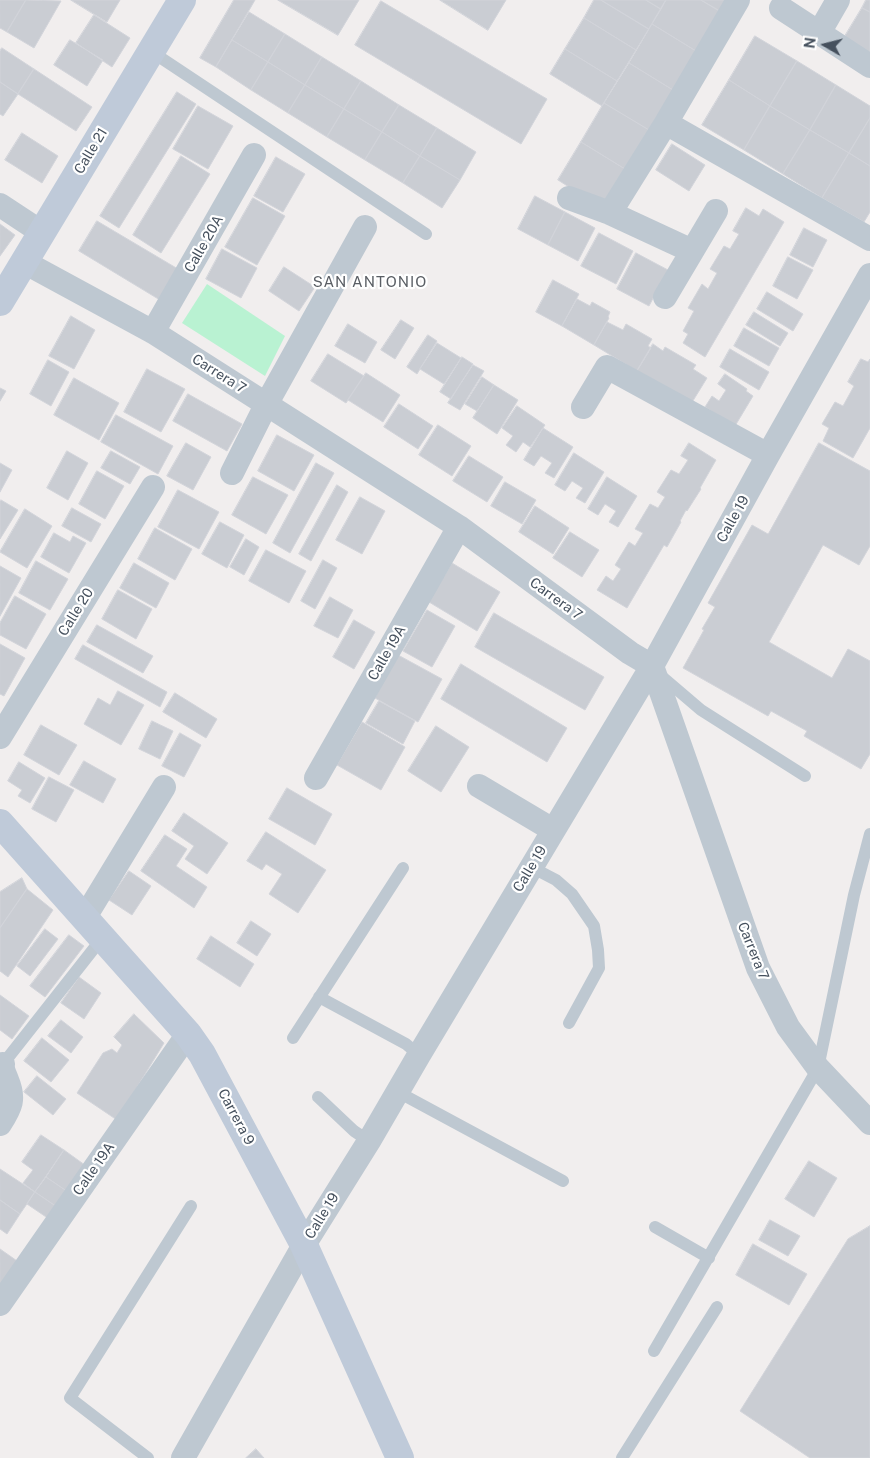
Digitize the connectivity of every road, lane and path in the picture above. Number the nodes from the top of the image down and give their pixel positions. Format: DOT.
graph roads {
  1 [pos="182,0"];
  2 [pos="738,0"];
  3 [pos="838,0"];
  4 [pos="781,8"];
  5 [pos="819,33"];
  6 [pos="152,52"];
  7 [pos="870,66"];
  8 [pos="666,123"];
  9 [pos="254,156"];
  10 [pos="569,198"];
  11 [pos="0,205"];
  12 [pos="716,211"];
  13 [pos="610,212"];
  14 [pos="365,227"];
  15 [pos="41,232"];
  16 [pos="426,234"];
  17 [pos="870,239"];
  18 [pos="692,251"];
  19 [pos="24,262"];
  20 [pos="870,275"];
  21 [pos="665,297"];
  22 [pos="0,302"];
  23 [pos="153,332"];
  24 [pos="267,404"];
  25 [pos="584,407"];
  26 [pos="768,455"];
  27 [pos="232,473"];
  28 [pos="153,487"];
  29 [pos="459,527"];
  30 [pos="652,666"];
  31 [pos="0,736"];
  32 [pos="805,776"];
  33 [pos="316,778"];
  34 [pos="164,786"];
  35 [pos="479,786"];
  36 [pos="0,823"];
  37 [pos="554,830"];
  38 [pos="870,834"];
  39 [pos="531,867"];
  40 [pos="404,868"];
  41 [pos="85,917"];
  42 [pos="103,937"];
  43 [pos="319,997"];
  44 [pos="569,1023"];
  45 [pos="188,1034"];
  46 [pos="293,1038"];
  47 [pos="418,1055"];
  48 [pos="3,1064"];
  49 [pos="818,1068"];
  50 [pos="398,1092"];
  51 [pos="318,1097"];
  52 [pos="4,1119"];
  53 [pos="870,1122"];
  54 [pos="369,1141"];
  55 [pos="563,1181"];
  56 [pos="191,1206"];
  57 [pos="656,1227"];
  58 [pos="304,1245"];
  59 [pos="708,1258"];
  60 [pos="0,1304"];
  61 [pos="717,1307"];
  62 [pos="654,1351"];
  63 [pos="148,1458"];
  64 [pos="182,1458"];
  65 [pos="400,1458"];
  66 [pos="622,1458"];
  1 -- 6 [label="main road, Calle 21"];
  2 -- 8 [label="street"];
  3 -- 5 [label="street"];
  4 -- 5 [label="street"];
  5 -- 7 [label="street"];
  6 -- 15 [label="main road, Calle 21"];
  6 -- 16 [label="lane"];
  8 -- 13 [label="street"];
  8 -- 17 [label="street"];
  9 -- 23 [label="street, Calle 20A"];
  10 -- 13 [label="street"];
  11 -- 15 [label="street"];
  12 -- 18 [label="street"];
  13 -- 18 [label="street"];
  14 -- 24 [label="street"];
  15 -- 19 [label="main road, Calle 21"];
  18 -- 21 [label="street"];
  19 -- 22 [label="main road, Calle 21"];
  19 -- 23 [label="street, Carrera 7"];
  20 -- 26 [label="street, Calle 19"];
  23 -- 24 [label="street, Carrera 7"];
  24 -- 27 [label="street"];
  24 -- 29 [label="street, Carrera 7"];
  25 -- 26 [label="street"];
  26 -- 30 [label="street, Calle 19"];
  28 -- 31 [label="street, Calle 20"];
  29 -- 30 [label="street, Carrera 7"];
  29 -- 33 [label="street, Calle 19A"];
  30 -- 32 [label="lane"];
  30 -- 37 [label="street, Calle 19"];
  30 -- 49 [label="street, Carrera 7"];
  34 -- 41 [label="street"];
  35 -- 37 [label="street"];
  36 -- 41 [label="main road, Carrera 9"];
  37 -- 39 [label="street, Calle 19"];
  38 -- 49 [label="lane"];
  39 -- 44 [label="lane"];
  39 -- 47 [label="street, Calle 19"];
  40 -- 43 [label="lane"];
  41 -- 42 [label="main road, Carrera 9"];
  42 -- 45 [label="main road, Carrera 9"];
  42 -- 48 [label="lane"];
  43 -- 46 [label="lane"];
  43 -- 47 [label="lane"];
  45 -- 58 [label="main road, Carrera 9"];
  45 -- 60 [label="street, Calle 19A"];
  47 -- 50 [label="street, Calle 19"];
  48 -- 52 [label="street"];
  49 -- 53 [label="street, Carrera 7"];
  49 -- 59 [label="lane"];
  50 -- 54 [label="street, Calle 19"];
  50 -- 55 [label="lane"];
  51 -- 54 [label="lane"];
  54 -- 58 [label="street, Calle 19"];
  56 -- 63 [label="lane"];
  57 -- 59 [label="lane"];
  58 -- 64 [label="street, Calle 19"];
  58 -- 65 [label="main road, Carrera 9"];
  59 -- 62 [label="lane"];
  61 -- 66 [label="lane"];
}
